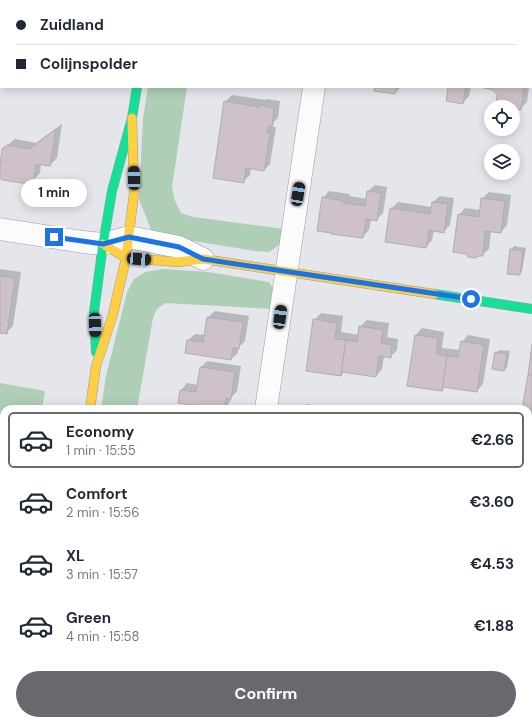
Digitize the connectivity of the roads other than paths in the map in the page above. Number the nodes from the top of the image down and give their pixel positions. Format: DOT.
graph roads {
  1 [pos="137,88"];
  2 [pos="314,88"];
  3 [pos="132,118"];
  4 [pos="0,228"];
  5 [pos="129,237"];
  6 [pos="103,244"];
  7 [pos="126,258"];
  8 [pos="203,259"];
  9 [pos="287,271"];
  10 [pos="532,309"];
  11 [pos="96,366"];
  12 [pos="91,405"];
  13 [pos="267,405"];
  1 -- 3 [label="street"];
  2 -- 9 [label="street"];
  3 -- 5 [label="street"];
  3 -- 6 [label="street"];
  4 -- 6 [label="street"];
  5 -- 6 [label="street"];
  5 -- 7 [label="street"];
  5 -- 8 [label="street"];
  6 -- 7 [label="street"];
  6 -- 11 [label="street"];
  7 -- 8 [label="street"];
  7 -- 11 [label="street"];
  8 -- 9 [label="street"];
  9 -- 10 [label="street"];
  9 -- 13 [label="street"];
  11 -- 12 [label="street"];
}
